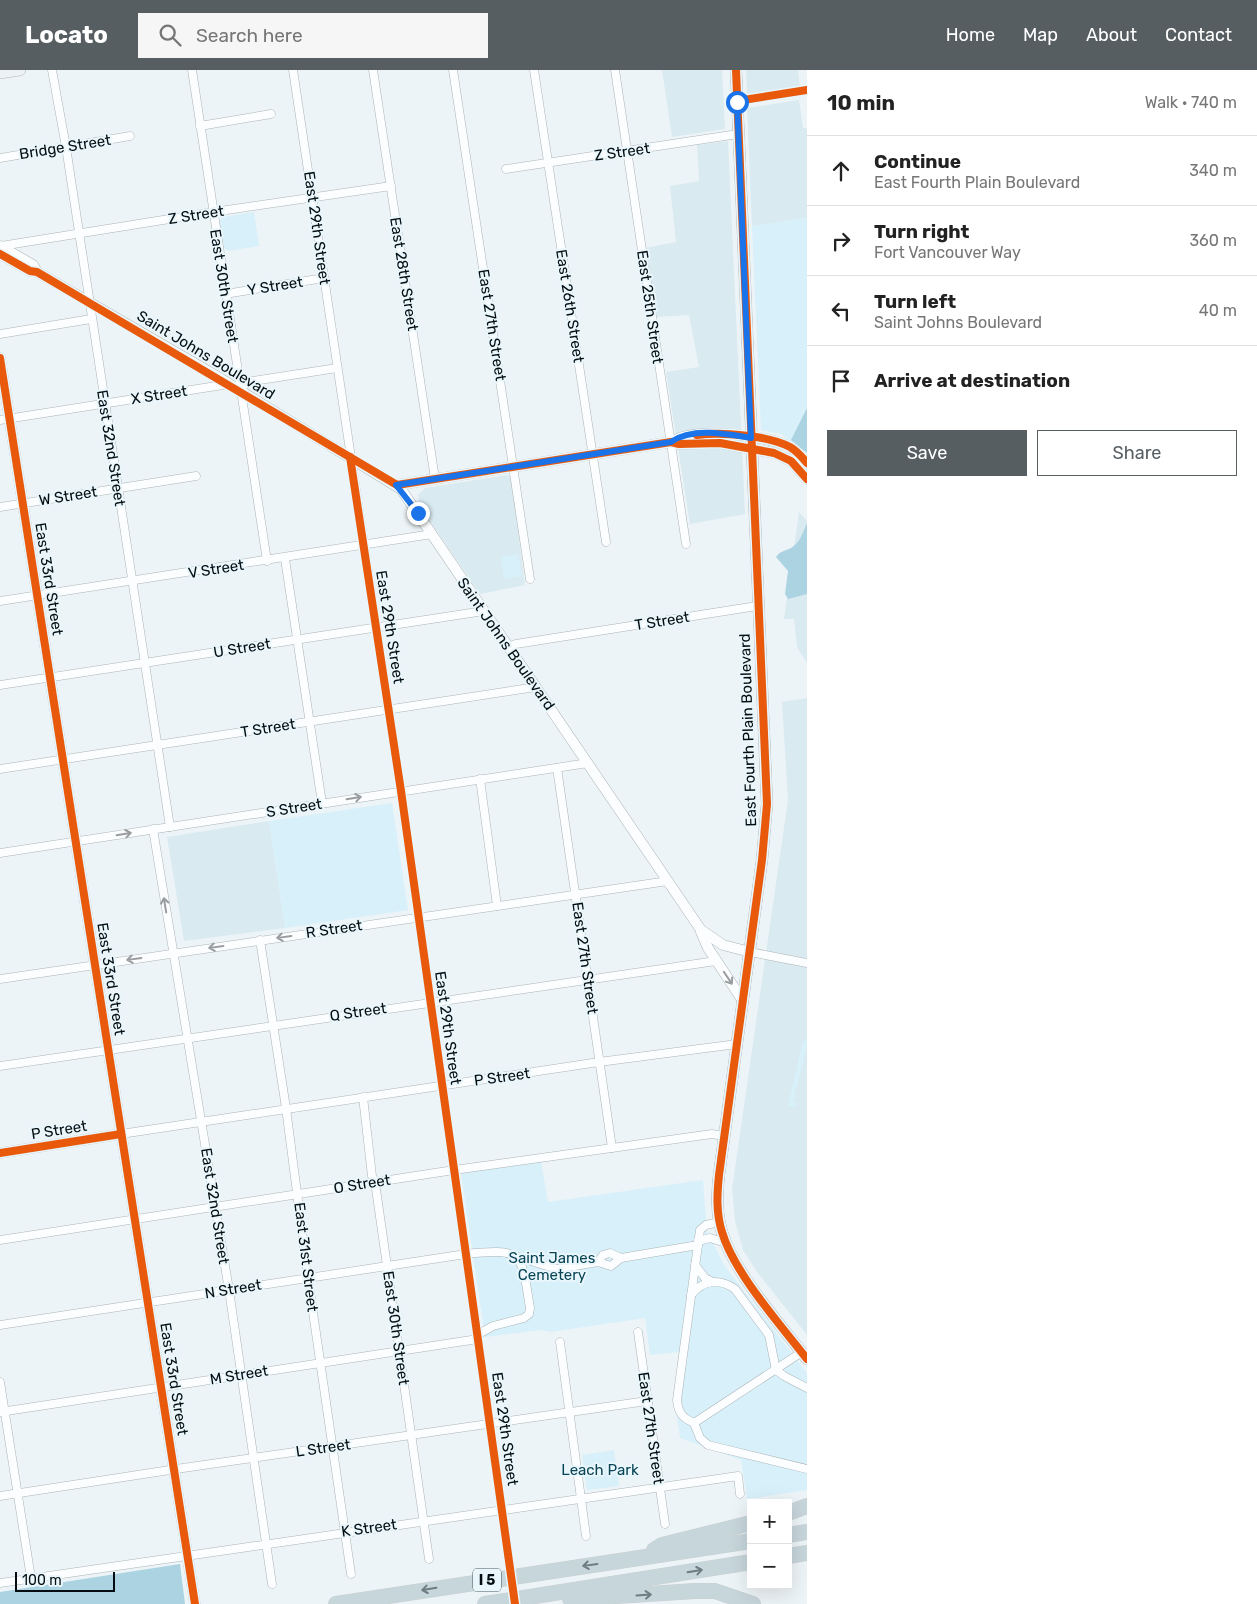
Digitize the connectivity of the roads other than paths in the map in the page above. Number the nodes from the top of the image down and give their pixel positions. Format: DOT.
graph roads {
  1 [pos="20,70"];
  2 [pos="52,70"];
  3 [pos="192,70"];
  4 [pos="294,70"];
  5 [pos="373,70"];
  6 [pos="453,70"];
  7 [pos="534,70"];
  8 [pos="615,70"];
  9 [pos="736,70"];
  10 [pos="0,73"];
  11 [pos="807,90"];
  12 [pos="737,102"];
  13 [pos="271,114"];
  14 [pos="200,126"];
  15 [pos="738,134"];
  16 [pos="130,136"];
  17 [pos="66,147"];
  18 [pos="627,152"];
  19 [pos="0,158"];
  20 [pos="548,163"];
  21 [pos="506,170"];
  22 [pos="391,186"];
  23 [pos="312,199"];
  24 [pos="213,212"];
  25 [pos="78,234"];
  26 [pos="0,249"];
  27 [pos="324,278"];
  28 [pos="225,294"];
  29 [pos="88,301"];
  30 [pos="91,319"];
  31 [pos="0,334"];
  32 [pos="0,358"];
  33 [pos="337,368"];
  34 [pos="229,384"];
  35 [pos="240,390"];
  36 [pos="104,403"];
  37 [pos="5,419"];
  38 [pos="671,442"];
  39 [pos="751,443"];
  40 [pos="594,454"];
  41 [pos="350,456"];
  42 [pos="807,463"];
  43 [pos="514,467"];
  44 [pos="196,476"];
  45 [pos="435,479"];
  46 [pos="807,479"];
  47 [pos="396,485"];
  48 [pos="117,488"];
  49 [pos="23,503"];
  50 [pos="0,507"];
  51 [pos="432,534"];
  52 [pos="606,542"];
  53 [pos="686,544"];
  54 [pos="364,547"];
  55 [pos="285,558"];
  56 [pos="267,561"];
  57 [pos="530,579"];
  58 [pos="133,582"];
  59 [pos="37,596"];
  60 [pos="0,602"];
  61 [pos="758,606"];
  62 [pos="484,611"];
  63 [pos="376,627"];
  64 [pos="296,639"];
  65 [pos="509,647"];
  66 [pos="144,663"];
  67 [pos="50,677"];
  68 [pos="0,685"];
  69 [pos="536,687"];
  70 [pos="388,709"];
  71 [pos="309,721"];
  72 [pos="157,745"];
  73 [pos="63,759"];
  74 [pos="588,763"];
  75 [pos="557,768"];
  76 [pos="0,769"];
  77 [pos="480,779"];
  78 [pos="400,791"];
  79 [pos="322,803"];
  80 [pos="170,827"];
  81 [pos="154,829"];
  82 [pos="76,841"];
  83 [pos="0,853"];
  84 [pos="668,881"];
  85 [pos="576,894"];
  86 [pos="497,906"];
  87 [pos="418,917"];
  88 [pos="697,924"];
  89 [pos="260,940"];
  90 [pos="750,952"];
  91 [pos="173,953"];
  92 [pos="716,961"];
  93 [pos="807,963"];
  94 [pos="95,965"];
  95 [pos="0,979"];
  96 [pos="588,979"];
  97 [pos="743,1001"];
  98 [pos="430,1002"];
  99 [pos="273,1025"];
  100 [pos="187,1037"];
  101 [pos="737,1044"];
  102 [pos="108,1049"];
  103 [pos="599,1062"];
  104 [pos="0,1066"];
  105 [pos="442,1086"];
  106 [pos="363,1097"];
  107 [pos="286,1108"];
  108 [pos="201,1122"];
  109 [pos="122,1134"];
  110 [pos="724,1136"];
  111 [pos="612,1148"];
  112 [pos="0,1153"];
  113 [pos="454,1170"];
  114 [pos="376,1182"];
  115 [pos="298,1194"];
  116 [pos="216,1206"];
  117 [pos="135,1218"];
  118 [pos="720,1222"];
  119 [pos="0,1240"];
  120 [pos="698,1243"];
  121 [pos="726,1243"];
  122 [pos="466,1254"];
  123 [pos="518,1257"];
  124 [pos="621,1258"];
  125 [pos="598,1262"];
  126 [pos="695,1265"];
  127 [pos="387,1266"];
  128 [pos="308,1278"];
  129 [pos="711,1281"];
  130 [pos="229,1290"];
  131 [pos="691,1295"];
  132 [pos="148,1302"];
  133 [pos="0,1325"];
  134 [pos="638,1332"];
  135 [pos="478,1337"];
  136 [pos="560,1342"];
  137 [pos="399,1351"];
  138 [pos="804,1355"];
  139 [pos="320,1363"];
  140 [pos="776,1370"];
  141 [pos="242,1375"];
  142 [pos="0,1382"];
  143 [pos="161,1387"];
  144 [pos="807,1388"];
  145 [pos="647,1401"];
  146 [pos="2,1412"];
  147 [pos="569,1412"];
  148 [pos="694,1423"];
  149 [pos="490,1424"];
  150 [pos="411,1435"];
  151 [pos="332,1446"];
  152 [pos="254,1458"];
  153 [pos="174,1469"];
  154 [pos="807,1469"];
  155 [pos="659,1486"];
  156 [pos="18,1494"];
  157 [pos="740,1494"];
  158 [pos="0,1496"];
  159 [pos="581,1498"];
  160 [pos="807,1506"];
  161 [pos="502,1509"];
  162 [pos="792,1512"];
  163 [pos="423,1520"];
  164 [pos="664,1524"];
  165 [pos="747,1524"];
  166 [pos="344,1531"];
  167 [pos="807,1532"];
  168 [pos="792,1534"];
  169 [pos="586,1536"];
  170 [pos="747,1542"];
  171 [pos="266,1543"];
  172 [pos="807,1553"];
  173 [pos="187,1555"];
  174 [pos="792,1555"];
  175 [pos="429,1559"];
  176 [pos="638,1559"];
  177 [pos="747,1563"];
  178 [pos="351,1574"];
  179 [pos="30,1578"];
  180 [pos="0,1583"];
  181 [pos="272,1584"];
  182 [pos="543,1595"];
  183 [pos="195,1604"];
  184 [pos="336,1604"];
  185 [pos="485,1604"];
  186 [pos="515,1604"];
  187 [pos="753,1604"];
  1 -- 10 [label="main road"];
  2 -- 17 [label="street, East 32nd Street"];
  3 -- 14 [label="street, East 30th Street"];
  4 -- 23 [label="street, East 29th Street"];
  5 -- 22 [label="street, East 28th Street"];
  6 -- 43 [label="street, East 27th Street"];
  7 -- 20 [label="street, East 26th Street"];
  8 -- 18 [label="street, East 25th Street"];
  9 -- 12 [label="main road, East Fourth Plain Boulevard"];
  11 -- 12 [label="street"];
  12 -- 15 [label="main road, East Fourth Plain Boulevard"];
  13 -- 14 [label="street"];
  14 -- 24 [label="street, East 30th Street"];
  15 -- 18 [label="street, Z Street"];
  15 -- 39 [label="main road, East Fourth Plain Boulevard"];
  16 -- 17 [label="street, Bridge Street"];
  17 -- 19 [label="street, Bridge Street"];
  17 -- 25 [label="street, East 32nd Street"];
  18 -- 20 [label="street, Z Street"];
  18 -- 38 [label="street, East 25th Street"];
  20 -- 21 [label="street, Z Street"];
  20 -- 40 [label="street, East 26th Street"];
  22 -- 23 [label="street, Z Street"];
  22 -- 45 [label="street, East 28th Street"];
  23 -- 24 [label="street, Z Street"];
  23 -- 27 [label="street, East 29th Street"];
  24 -- 25 [label="street, Z Street"];
  24 -- 28 [label="street, East 30th Street"];
  25 -- 26 [label="street, Z Street"];
  25 -- 29 [label="street, East 32nd Street"];
  26 -- 29 [label="street, Saint Johns Boulevard"];
  27 -- 28 [label="street, Y Street"];
  27 -- 33 [label="street, East 29th Street"];
  28 -- 35 [label="street, East 30th Street"];
  29 -- 30 [label="street, East 32nd Street"];
  29 -- 34 [label="street, Saint Johns Boulevard"];
  30 -- 31 [label="street"];
  30 -- 36 [label="street, East 32nd Street"];
  32 -- 37 [label="street, East 33rd Street"];
  33 -- 35 [label="street"];
  33 -- 41 [label="street, East 29th Street"];
  34 -- 35 [label="street, Saint Johns Boulevard"];
  34 -- 36 [label="street, X Street"];
  35 -- 41 [label="street, Saint Johns Boulevard"];
  35 -- 56 [label="street, East 30th Street"];
  36 -- 37 [label="street, X Street"];
  36 -- 48 [label="street, East 32nd Street"];
  37 -- 49 [label="street, East 33rd Street"];
  38 -- 39 [label="street"];
  38 -- 40 [label="street"];
  38 -- 53 [label="street, East 25th Street"];
  39 -- 42 [label="street"];
  39 -- 46 [label="street"];
  39 -- 61 [label="main road, East Fourth Plain Boulevard"];
  40 -- 43 [label="street"];
  40 -- 52 [label="street, East 26th Street"];
  41 -- 47 [label="street, Saint Johns Boulevard"];
  41 -- 54 [label="street, East 29th Street"];
  43 -- 45 [label="street"];
  43 -- 57 [label="street, East 27th Street"];
  44 -- 48 [label="street, W Street"];
  45 -- 47 [label="street"];
  47 -- 51 [label="street, Saint Johns Boulevard"];
  48 -- 49 [label="street, W Street"];
  48 -- 58 [label="street, East 32nd Street"];
  49 -- 50 [label="street, W Street"];
  49 -- 59 [label="street, East 33rd Street"];
  51 -- 54 [label="street, V Street"];
  51 -- 62 [label="street, Saint Johns Boulevard"];
  54 -- 55 [label="street, V Street"];
  54 -- 63 [label="street, East 29th Street"];
  55 -- 56 [label="street, V Street"];
  55 -- 64 [label="street"];
  56 -- 58 [label="street, V Street"];
  58 -- 59 [label="street, V Street"];
  58 -- 66 [label="street, East 32nd Street"];
  59 -- 60 [label="street, V Street"];
  59 -- 67 [label="street, East 33rd Street"];
  61 -- 65 [label="street, T Street"];
  61 -- 90 [label="main road, East Fourth Plain Boulevard"];
  62 -- 63 [label="street, U Street"];
  62 -- 65 [label="street, Saint Johns Boulevard"];
  63 -- 64 [label="street, U Street"];
  63 -- 70 [label="street, East 29th Street"];
  64 -- 66 [label="street, U Street"];
  64 -- 71 [label="street"];
  65 -- 69 [label="street, Saint Johns Boulevard"];
  66 -- 67 [label="street, U Street"];
  66 -- 72 [label="street, East 32nd Street"];
  67 -- 68 [label="street, U Street"];
  67 -- 73 [label="street, East 33rd Street"];
  69 -- 70 [label="street, T Street"];
  69 -- 74 [label="street, Saint Johns Boulevard"];
  70 -- 71 [label="street, T Street"];
  70 -- 78 [label="street, East 29th Street"];
  71 -- 72 [label="street, T Street"];
  71 -- 79 [label="street"];
  72 -- 73 [label="street, T Street"];
  72 -- 80 [label="street, East 32nd Street"];
  73 -- 76 [label="street, T Street"];
  73 -- 82 [label="street, East 33rd Street"];
  74 -- 75 [label="street, S Street"];
  74 -- 84 [label="street, Saint Johns Boulevard"];
  75 -- 77 [label="street, S Street"];
  75 -- 85 [label="street, East 27th Street"];
  77 -- 78 [label="street, S Street"];
  77 -- 86 [label="street"];
  79 -- 78 [label="street, S Street, one-way"];
  78 -- 87 [label="street, East 29th Street"];
  79 -- 80 [label="street, S Street"];
  80 -- 81 [label="street, S Street"];
  82 -- 81 [label="street, S Street, one-way"];
  91 -- 81 [label="street, East 32nd Street, one-way"];
  82 -- 83 [label="street, S Street"];
  82 -- 94 [label="street, East 33rd Street"];
  84 -- 85 [label="street, R Street"];
  84 -- 88 [label="street, Saint Johns Boulevard"];
  85 -- 86 [label="street, R Street"];
  85 -- 96 [label="street, East 27th Street"];
  86 -- 87 [label="street, R Street"];
  87 -- 89 [label="street, R Street, one-way"];
  87 -- 98 [label="street, East 29th Street"];
  88 -- 90 [label="street, Saint Johns Boulevard"];
  88 -- 92 [label="street"];
  89 -- 91 [label="street, R Street, one-way"];
  89 -- 99 [label="street, East 31st Street"];
  90 -- 93 [label="street"];
  90 -- 97 [label="main road, East Fourth Plain Boulevard"];
  91 -- 94 [label="street, R Street, one-way"];
  91 -- 100 [label="street, East 32nd Street"];
  92 -- 96 [label="street, Q Street"];
  92 -- 97 [label="street, one-way"];
  94 -- 95 [label="street, R Street"];
  94 -- 102 [label="street, East 33rd Street"];
  96 -- 98 [label="street, Q Street"];
  96 -- 103 [label="street, East 27th Street"];
  97 -- 101 [label="main road, East Fourth Plain Boulevard"];
  98 -- 99 [label="street, Q Street"];
  98 -- 105 [label="street, East 29th Street"];
  99 -- 100 [label="street, Q Street"];
  99 -- 107 [label="street, East 31st Street"];
  100 -- 102 [label="street, Q Street"];
  100 -- 108 [label="street, East 32nd Street"];
  101 -- 103 [label="street, P Street"];
  101 -- 110 [label="main road, East Fourth Plain Boulevard"];
  102 -- 104 [label="street, Q Street"];
  102 -- 109 [label="street, East 33rd Street"];
  103 -- 105 [label="street, P Street"];
  103 -- 111 [label="street, East 27th Street"];
  105 -- 106 [label="street, P Street"];
  105 -- 113 [label="street, East 29th Street"];
  106 -- 107 [label="street, P Street"];
  106 -- 114 [label="street, East 30th Street"];
  107 -- 108 [label="street, P Street"];
  107 -- 115 [label="street, East 31st Street"];
  108 -- 109 [label="street, P Street"];
  108 -- 116 [label="street, East 32nd Street"];
  109 -- 112 [label="street, P Street"];
  109 -- 117 [label="street, East 33rd Street"];
  110 -- 111 [label="street, O Street"];
  110 -- 118 [label="main road, East Fourth Plain Boulevard"];
  111 -- 113 [label="street, O Street"];
  113 -- 114 [label="street, O Street"];
  113 -- 122 [label="street, East 29th Street"];
  114 -- 115 [label="street, O Street"];
  114 -- 127 [label="street, East 30th Street"];
  115 -- 116 [label="street, O Street"];
  115 -- 128 [label="street, East 31st Street"];
  116 -- 117 [label="street, O Street"];
  116 -- 130 [label="street, East 32nd Street"];
  117 -- 119 [label="street, O Street"];
  117 -- 132 [label="street, East 33rd Street"];
  118 -- 120 [label="street"];
  118 -- 121 [label="main road, East Fourth Plain Boulevard"];
  120 -- 121 [label="street"];
  120 -- 124 [label="street"];
  120 -- 126 [label="street"];
  121 -- 138 [label="main road, East Fourth Plain Boulevard"];
  122 -- 123 [label="street, N Street"];
  122 -- 127 [label="street, N Street"];
  122 -- 135 [label="street, East 29th Street"];
  123 -- 125 [label="street, N Street"];
  123 -- 135 [label="street, M Street"];
  124 -- 125 [label="street"];
  124 -- 125 [label="street"];
  126 -- 129 [label="street"];
  126 -- 131 [label="street"];
  127 -- 128 [label="street, N Street"];
  127 -- 137 [label="street, East 30th Street"];
  128 -- 130 [label="street, N Street"];
  128 -- 139 [label="street, East 31st Street"];
  129 -- 131 [label="street"];
  129 -- 140 [label="street"];
  130 -- 132 [label="street, N Street"];
  130 -- 141 [label="street, East 32nd Street"];
  131 -- 148 [label="street"];
  132 -- 133 [label="street, N Street"];
  132 -- 143 [label="street, East 33rd Street"];
  134 -- 145 [label="street, East 27th Street"];
  135 -- 137 [label="street, M Street"];
  135 -- 149 [label="street, East 29th Street"];
  136 -- 147 [label="street"];
  137 -- 139 [label="street, M Street"];
  137 -- 150 [label="street, East 30th Street"];
  138 -- 140 [label="street"];
  139 -- 141 [label="street, M Street"];
  139 -- 151 [label="street, East 31st Street"];
  140 -- 144 [label="street"];
  140 -- 148 [label="street"];
  141 -- 143 [label="street, M Street"];
  141 -- 152 [label="street, East 32nd Street"];
  142 -- 146 [label="street"];
  143 -- 146 [label="street, M Street"];
  143 -- 153 [label="street, East 33rd Street"];
  145 -- 147 [label="street, L Street"];
  145 -- 155 [label="street, East 27th Street"];
  146 -- 156 [label="street"];
  147 -- 149 [label="street, L Street"];
  147 -- 159 [label="street"];
  148 -- 154 [label="street"];
  149 -- 150 [label="street, L Street"];
  149 -- 161 [label="street, East 29th Street"];
  150 -- 151 [label="street, L Street"];
  150 -- 163 [label="street, East 30th Street"];
  151 -- 152 [label="street, L Street"];
  151 -- 166 [label="street, East 31st Street"];
  152 -- 153 [label="street, L Street"];
  152 -- 171 [label="street, East 32nd Street"];
  153 -- 156 [label="street, L Street"];
  153 -- 173 [label="street, East 33rd Street"];
  155 -- 157 [label="street, K Street"];
  155 -- 159 [label="street, K Street"];
  155 -- 164 [label="street, East 27th Street"];
  156 -- 158 [label="street, L Street"];
  156 -- 179 [label="street"];
  159 -- 161 [label="street, K Street"];
  159 -- 169 [label="street"];
  160 -- 162 [label="highway"];
  161 -- 163 [label="street, K Street"];
  161 -- 186 [label="street, East 29th Street, bridge"];
  163 -- 166 [label="street, K Street"];
  163 -- 175 [label="street, East 30th Street"];
  165 -- 176 [label="highway"];
  166 -- 171 [label="street, K Street"];
  166 -- 178 [label="street, East 31st Street"];
  167 -- 168 [label="highway"];
  170 -- 176 [label="highway, I 5"];
  171 -- 173 [label="street, K Street"];
  171 -- 181 [label="street, East 32nd Street"];
  172 -- 174 [label="highway"];
  173 -- 179 [label="street, K Street"];
  173 -- 183 [label="street, East 33rd Street"];
  176 -- 184 [label="highway, I 5, one-way"];
  182 -- 177 [label="highway, I 5, one-way"];
  179 -- 180 [label="street, K Street"];
  182 -- 185 [label="highway, I 5"];
  182 -- 187 [label="highway, one-way"];
}
